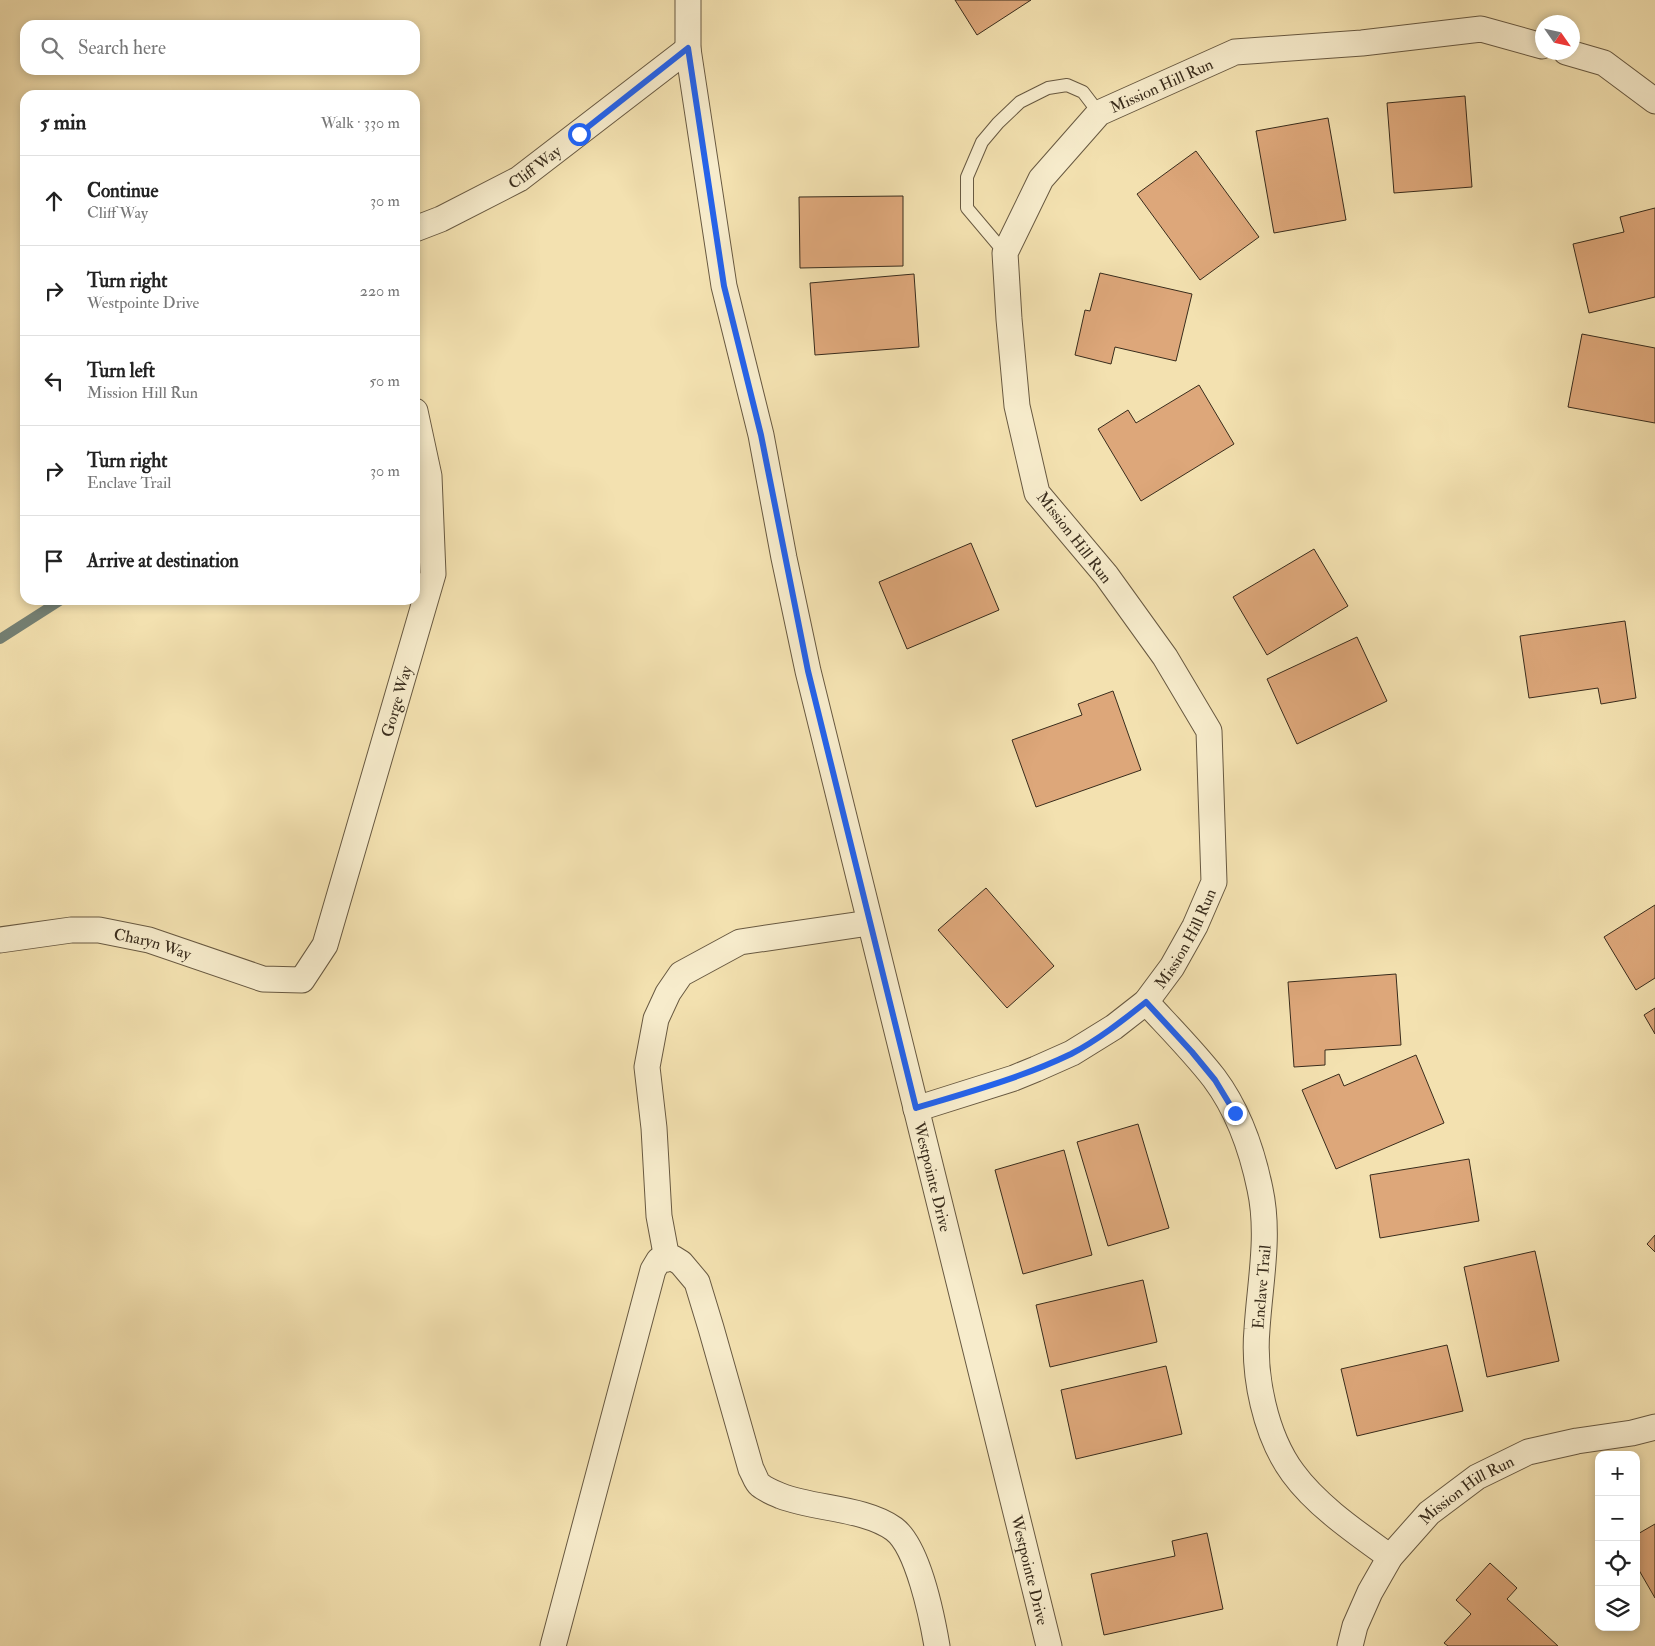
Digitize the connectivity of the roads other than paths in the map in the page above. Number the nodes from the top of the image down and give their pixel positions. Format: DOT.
graph roads {
  1 [pos="688,0"];
  2 [pos="1535,44"];
  3 [pos="688,48"];
  4 [pos="1580,56"];
  5 [pos="1655,101"];
  6 [pos="1099,113"];
  7 [pos="420,227"];
  8 [pos="1005,253"];
  9 [pos="420,434"];
  10 [pos="869,923"];
  11 [pos="0,940"];
  12 [pos="302,980"];
  13 [pos="1146,1002"];
  14 [pos="916,1108"];
  15 [pos="667,1259"];
  16 [pos="1655,1427"];
  17 [pos="1390,1557"];
  18 [pos="553,1646"];
  19 [pos="937,1646"];
  20 [pos="1049,1646"];
  21 [pos="1350,1646"];
  1 -- 3 [label="street, Westpointe Drive"];
  2 -- 6 [label="street, Mission Hill Run"];
  3 -- 7 [label="street, Cliff Way"];
  3 -- 10 [label="street, Westpointe Drive"];
  4 -- 5 [label="street"];
  6 -- 8 [label="street, Mission Hill Run"];
  6 -- 8 [label="lane"];
  8 -- 13 [label="street, Mission Hill Run"];
  9 -- 12 [label="street, Gorge Way"];
  10 -- 14 [label="street, Westpointe Drive"];
  10 -- 15 [label="street"];
  11 -- 12 [label="street, Charyn Way"];
  13 -- 14 [label="street, Mission Hill Run"];
  13 -- 17 [label="street, Enclave Trail"];
  14 -- 20 [label="street, Westpointe Drive"];
  15 -- 18 [label="street"];
  15 -- 19 [label="street"];
  16 -- 17 [label="street, Mission Hill Run"];
  17 -- 21 [label="street, Mission Hill Run"];
}
